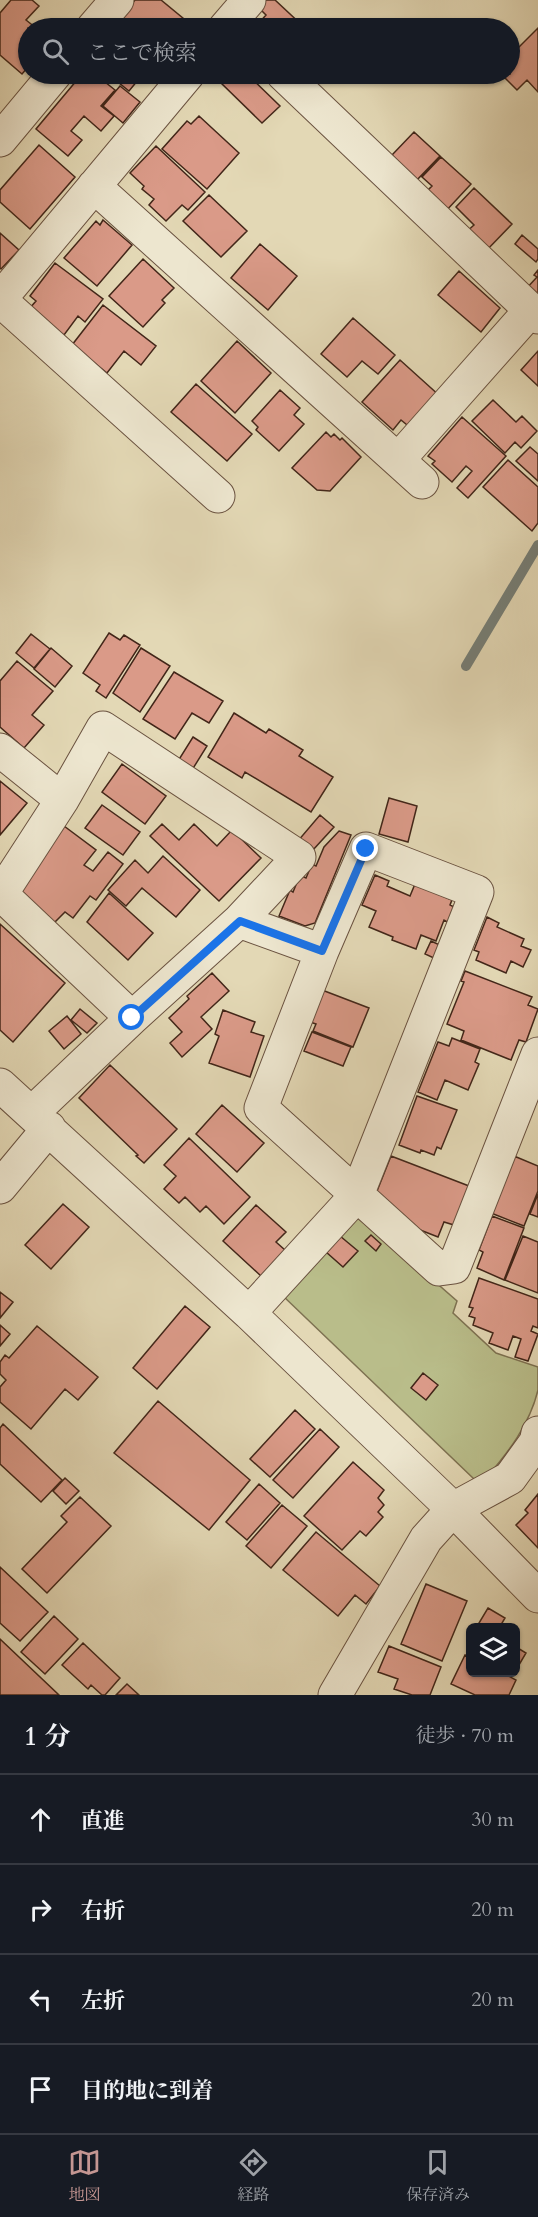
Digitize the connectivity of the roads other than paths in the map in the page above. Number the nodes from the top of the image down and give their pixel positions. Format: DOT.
graph roads {
  1 [pos="117,0"];
  2 [pos="102,18"];
  3 [pos="48,84"];
  4 [pos="180,84"];
  5 [pos="292,84"];
  6 [pos="0,140"];
  7 [pos="94,186"];
  8 [pos="0,299"];
  9 [pos="534,314"];
  10 [pos="398,460"];
  11 [pos="422,482"];
  12 [pos="218,496"];
  13 [pos="0,750"];
  14 [pos="62,800"];
  15 [pos="240,921"];
  16 [pos="322,951"];
  17 [pos="132,1018"];
  18 [pos="538,1053"];
  19 [pos="0,1085"];
  20 [pos="40,1121"];
  21 [pos="0,1187"];
  22 [pos="357,1195"];
  23 [pos="249,1313"];
  24 [pos="538,1433"];
  25 [pos="453,1509"];
  26 [pos="538,1596"];
  27 [pos="335,1695"];
  1 -- 2 [label="street"];
  3 -- 6 [label="street"];
  4 -- 7 [label="street"];
  5 -- 9 [label="street"];
  7 -- 8 [label="street"];
  7 -- 10 [label="street"];
  8 -- 12 [label="street"];
  9 -- 10 [label="street"];
  10 -- 11 [label="street"];
  13 -- 14 [label="street"];
  14 -- 15 [label="street"];
  14 -- 17 [label="street"];
  15 -- 16 [label="street"];
  15 -- 17 [label="street"];
  16 -- 22 [label="street"];
  16 -- 22 [label="street"];
  17 -- 20 [label="street"];
  18 -- 22 [label="street"];
  19 -- 20 [label="street"];
  20 -- 21 [label="street"];
  20 -- 23 [label="street"];
  22 -- 23 [label="street"];
  23 -- 25 [label="street"];
  24 -- 25 [label="street"];
  25 -- 26 [label="street"];
  25 -- 27 [label="street"];
}
